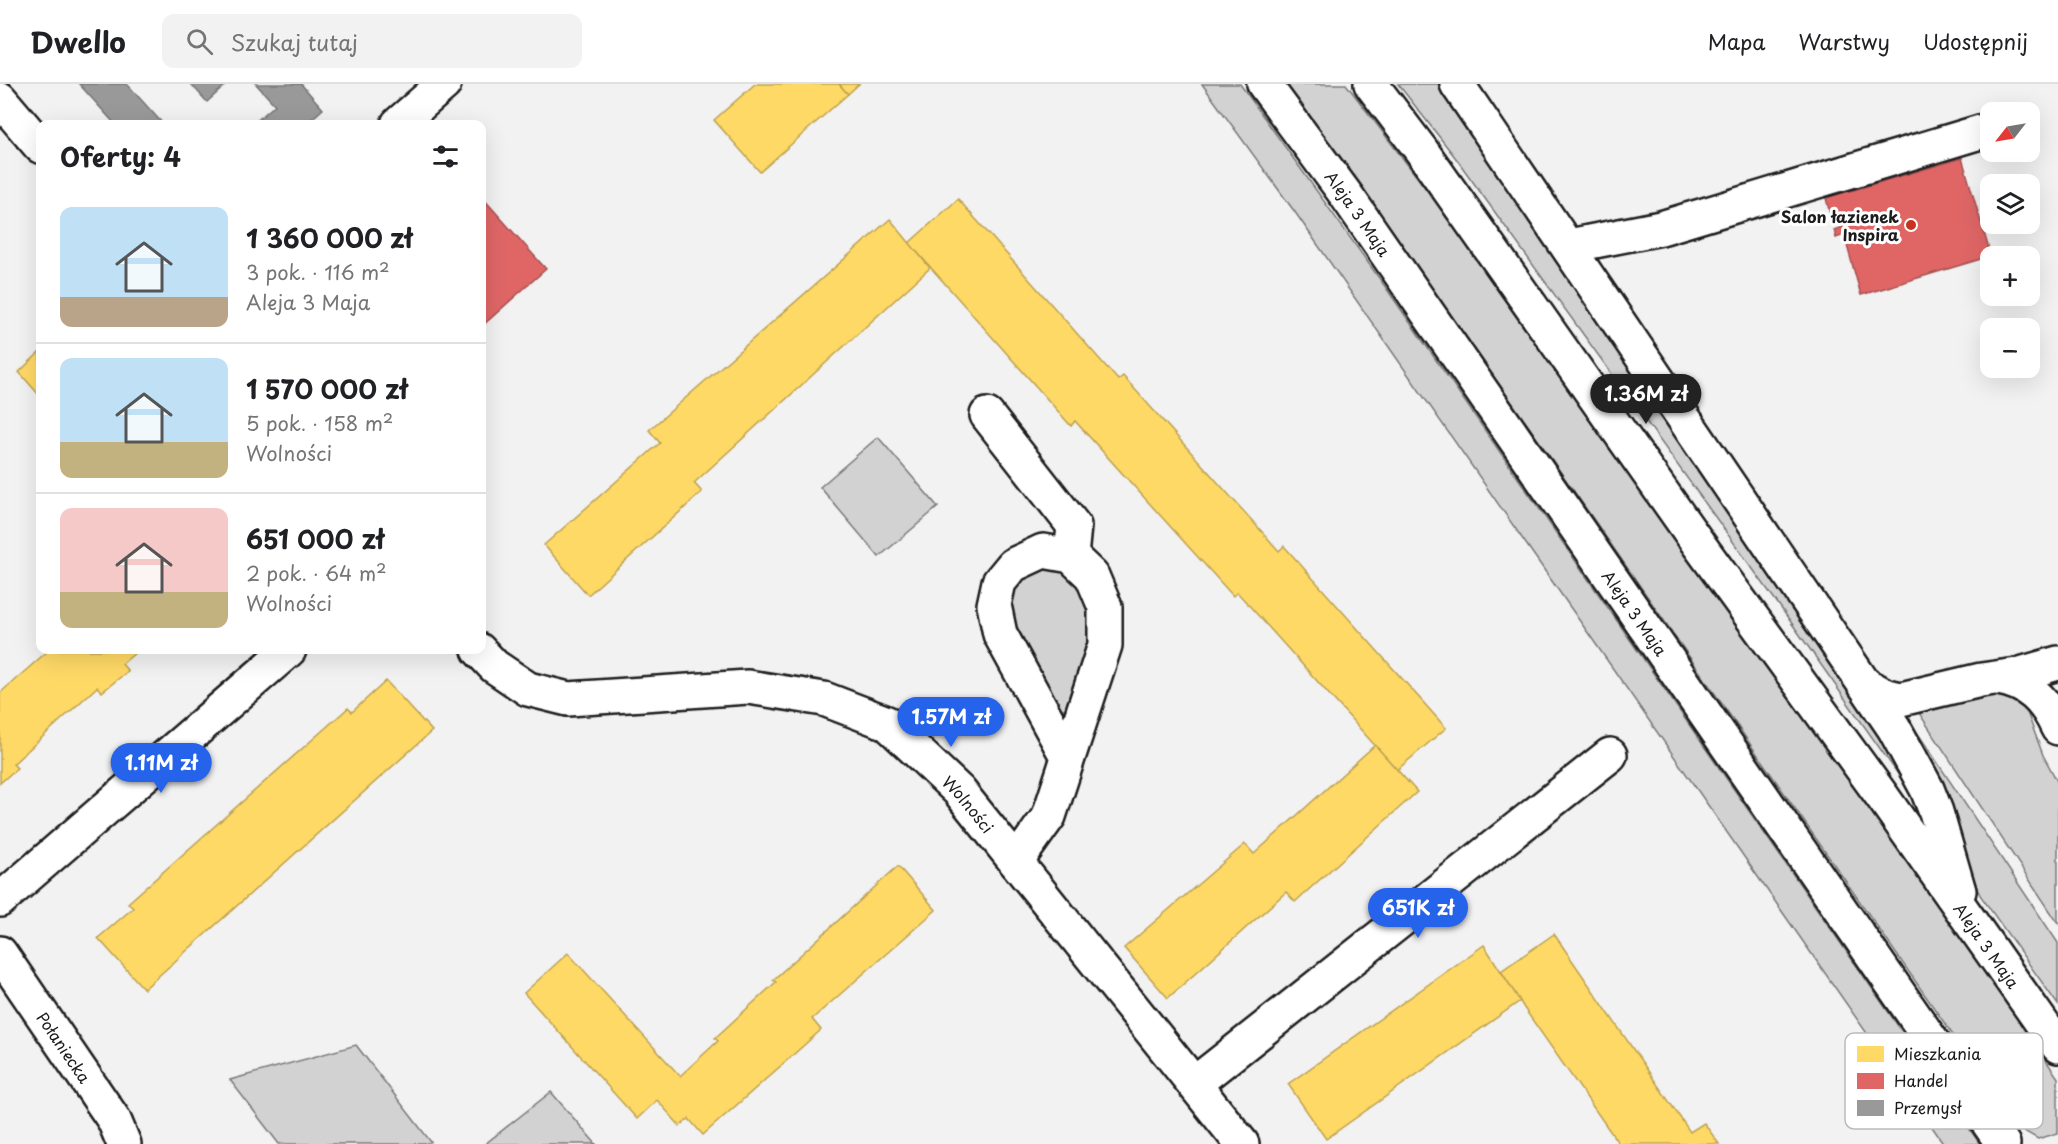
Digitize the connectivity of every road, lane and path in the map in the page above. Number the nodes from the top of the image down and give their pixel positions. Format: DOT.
graph roads {
  1 [pos="444,84"];
  2 [pos="1264,84"];
  3 [pos="1371,84"];
  4 [pos="1457,84"];
  5 [pos="0,99"];
  6 [pos="403,120"];
  7 [pos="1980,132"];
  8 [pos="36,141"];
  9 [pos="1569,246"];
  10 [pos="987,415"];
  11 [pos="1071,556"];
  12 [pos="284,654"];
  13 [pos="483,654"];
  14 [pos="2058,663"];
  15 [pos="1998,678"];
  16 [pos="1866,685"];
  17 [pos="2058,728"];
  18 [pos="1610,755"];
  19 [pos="1068,758"];
  20 [pos="1016,862"];
  21 [pos="0,900"];
  22 [pos="0,953"];
  23 [pos="1994,956"];
  24 [pos="2026,1001"];
  25 [pos="1926,1033"];
  26 [pos="2058,1035"];
  27 [pos="2058,1046"];
  28 [pos="1194,1084"];
  29 [pos="1993,1129"];
  30 [pos="124,1144"];
  31 [pos="1242,1144"];
  32 [pos="2003,1144"];
  1 -- 6 [label="street"];
  2 -- 25 [label="street, Aleja 3 Maja"];
  3 -- 23 [label="street, Aleja 3 Maja"];
  4 -- 9 [label="street"];
  5 -- 8 [label="street"];
  7 -- 9 [label="street"];
  9 -- 16 [label="street"];
  10 -- 11 [label="street"];
  11 -- 19 [label="street"];
  11 -- 19 [label="street"];
  12 -- 21 [label="street"];
  13 -- 20 [label="street, Wolności"];
  14 -- 15 [label="street"];
  15 -- 16 [label="street"];
  15 -- 17 [label="street"];
  16 -- 23 [label="street"];
  18 -- 28 [label="street"];
  19 -- 20 [label="street"];
  20 -- 28 [label="street, Wolności"];
  22 -- 30 [label="street, Połaniecka"];
  23 -- 24 [label="street, Aleja 3 Maja"];
  24 -- 26 [label="street"];
  24 -- 27 [label="street, Aleja 3 Maja"];
  28 -- 31 [label="street, Wolności"];
  29 -- 32 [label="street, Aleja 3 Maja"];
}
